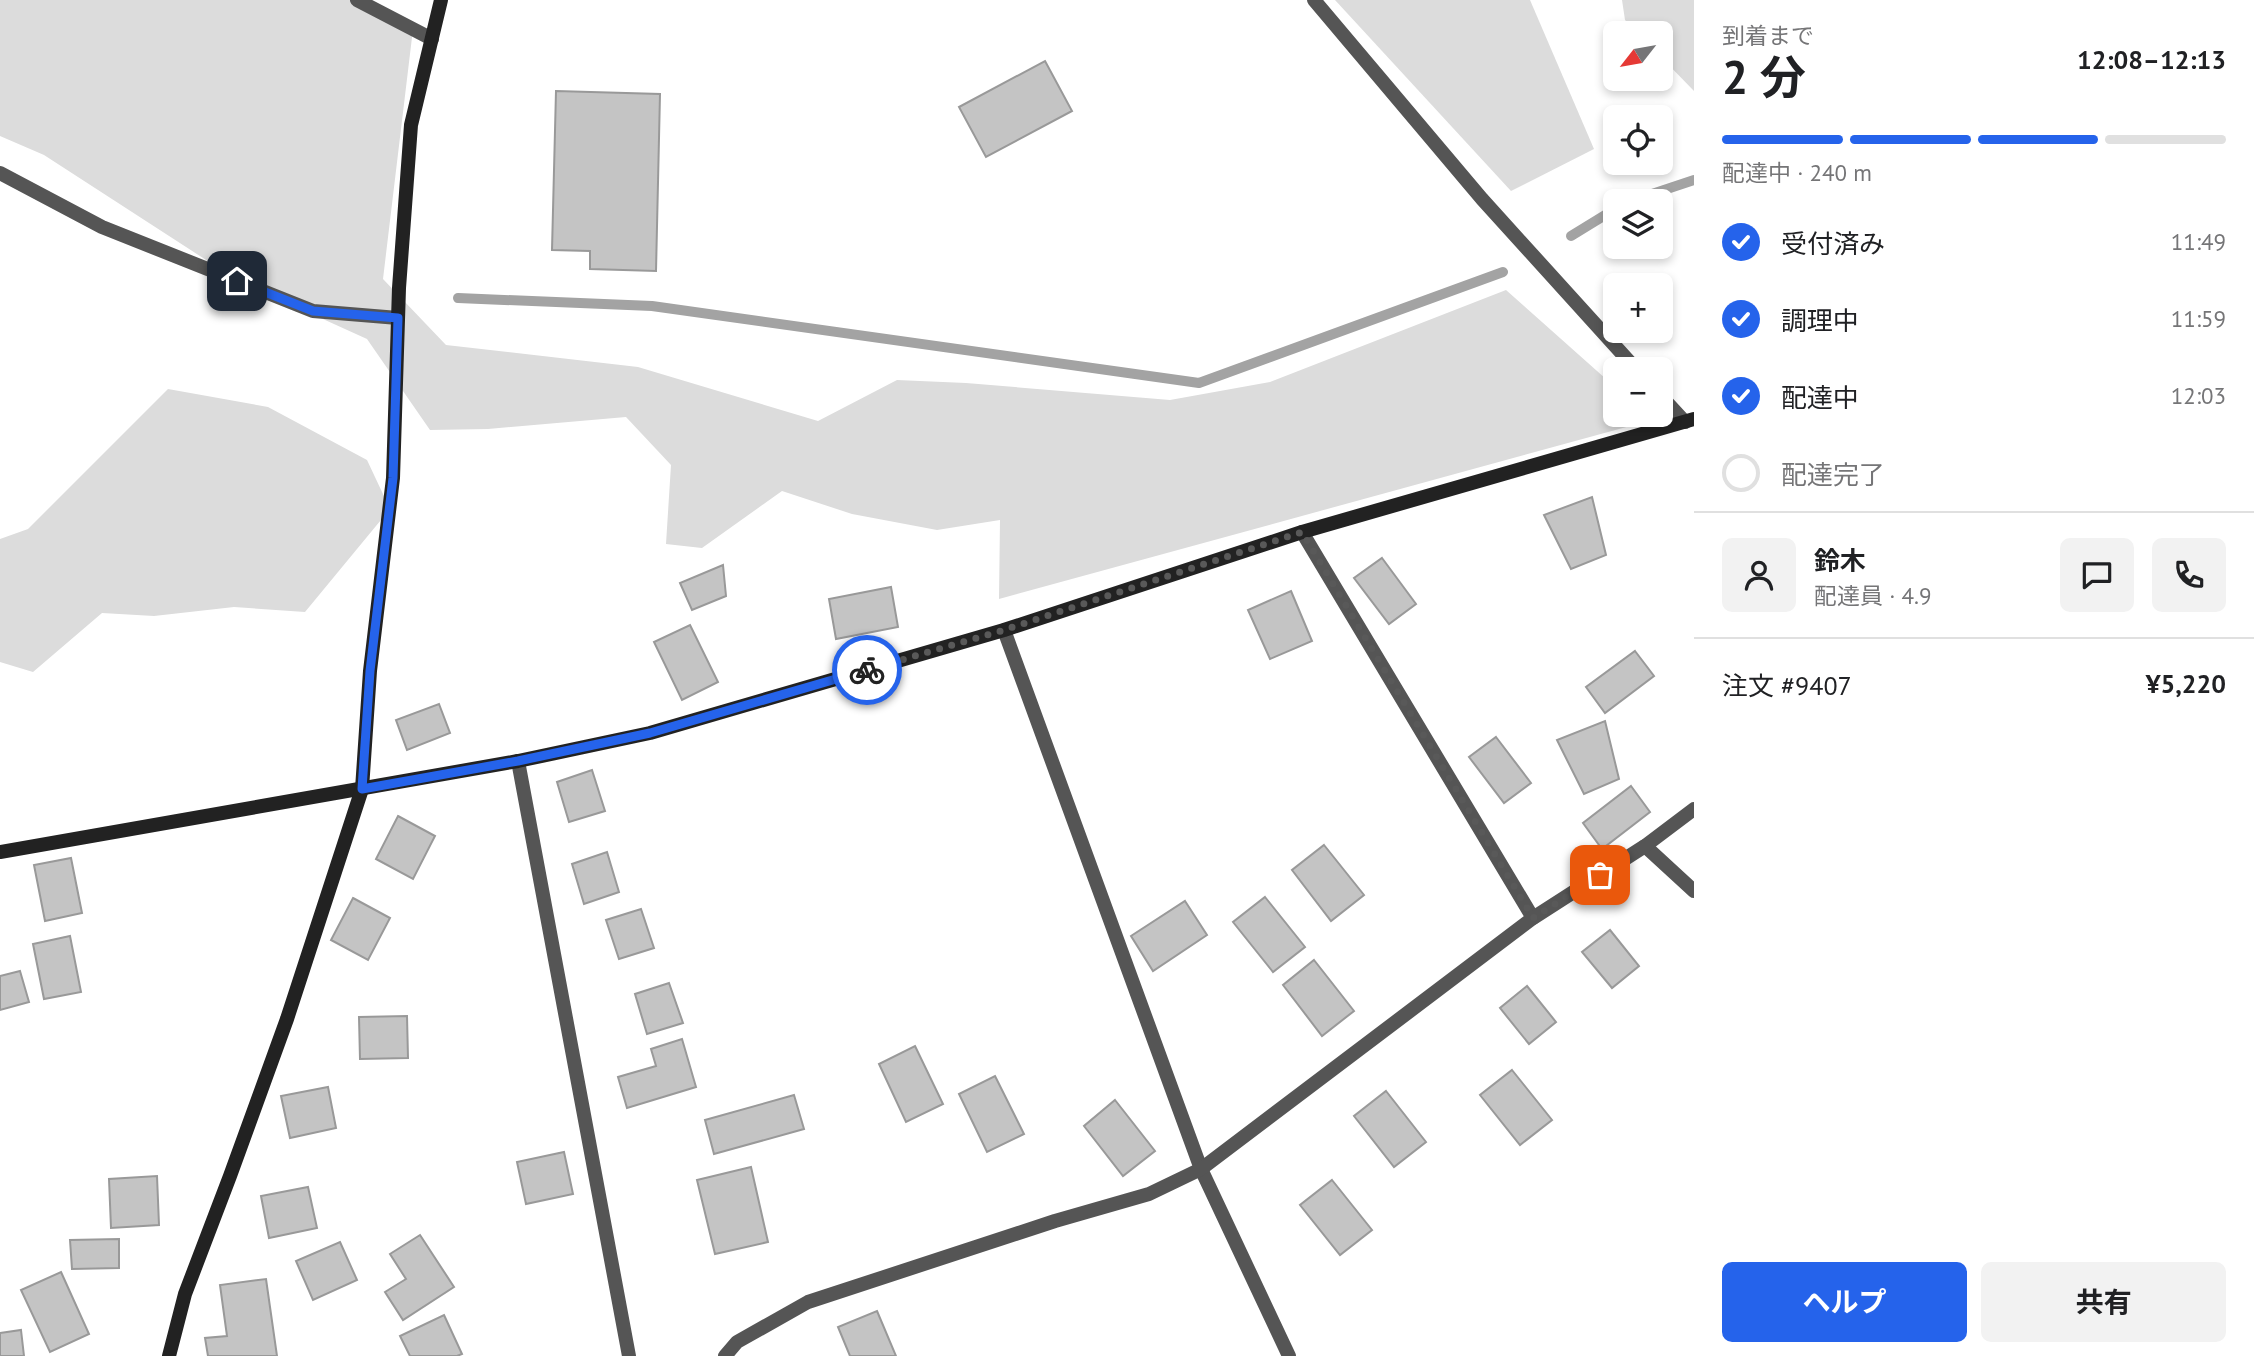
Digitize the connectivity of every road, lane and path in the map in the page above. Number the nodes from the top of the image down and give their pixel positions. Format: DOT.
graph roads {
  1 [pos="357,0"];
  2 [pos="441,0"];
  3 [pos="1314,0"];
  4 [pos="432,39"];
  5 [pos="0,173"];
  6 [pos="398,318"];
  7 [pos="1625,357"];
  8 [pos="1673,406"];
  9 [pos="1689,420"];
  10 [pos="1302,532"];
  11 [pos="1004,630"];
  12 [pos="518,761"];
  13 [pos="362,789"];
  14 [pos="1694,809"];
  15 [pos="1645,846"];
  16 [pos="0,852"];
  17 [pos="1694,891"];
  18 [pos="1533,918"];
  19 [pos="1201,1169"];
  20 [pos="169,1356"];
  21 [pos="629,1356"];
  22 [pos="725,1356"];
  23 [pos="1289,1356"];
  1 -- 4 [label="street"];
  2 -- 4 [label="street"];
  3 -- 7 [label="street"];
  4 -- 6 [label="street"];
  5 -- 6 [label="street"];
  6 -- 13 [label="street"];
  8 -- 9 [label="street"];
  9 -- 10 [label="street"];
  10 -- 11 [label="street"];
  10 -- 18 [label="street"];
  11 -- 12 [label="street"];
  11 -- 19 [label="street"];
  12 -- 13 [label="street"];
  12 -- 21 [label="street"];
  13 -- 16 [label="street"];
  13 -- 20 [label="street"];
  14 -- 15 [label="street"];
  15 -- 17 [label="street"];
  15 -- 18 [label="street"];
  18 -- 19 [label="street"];
  19 -- 22 [label="street"];
  19 -- 23 [label="street"];
}
